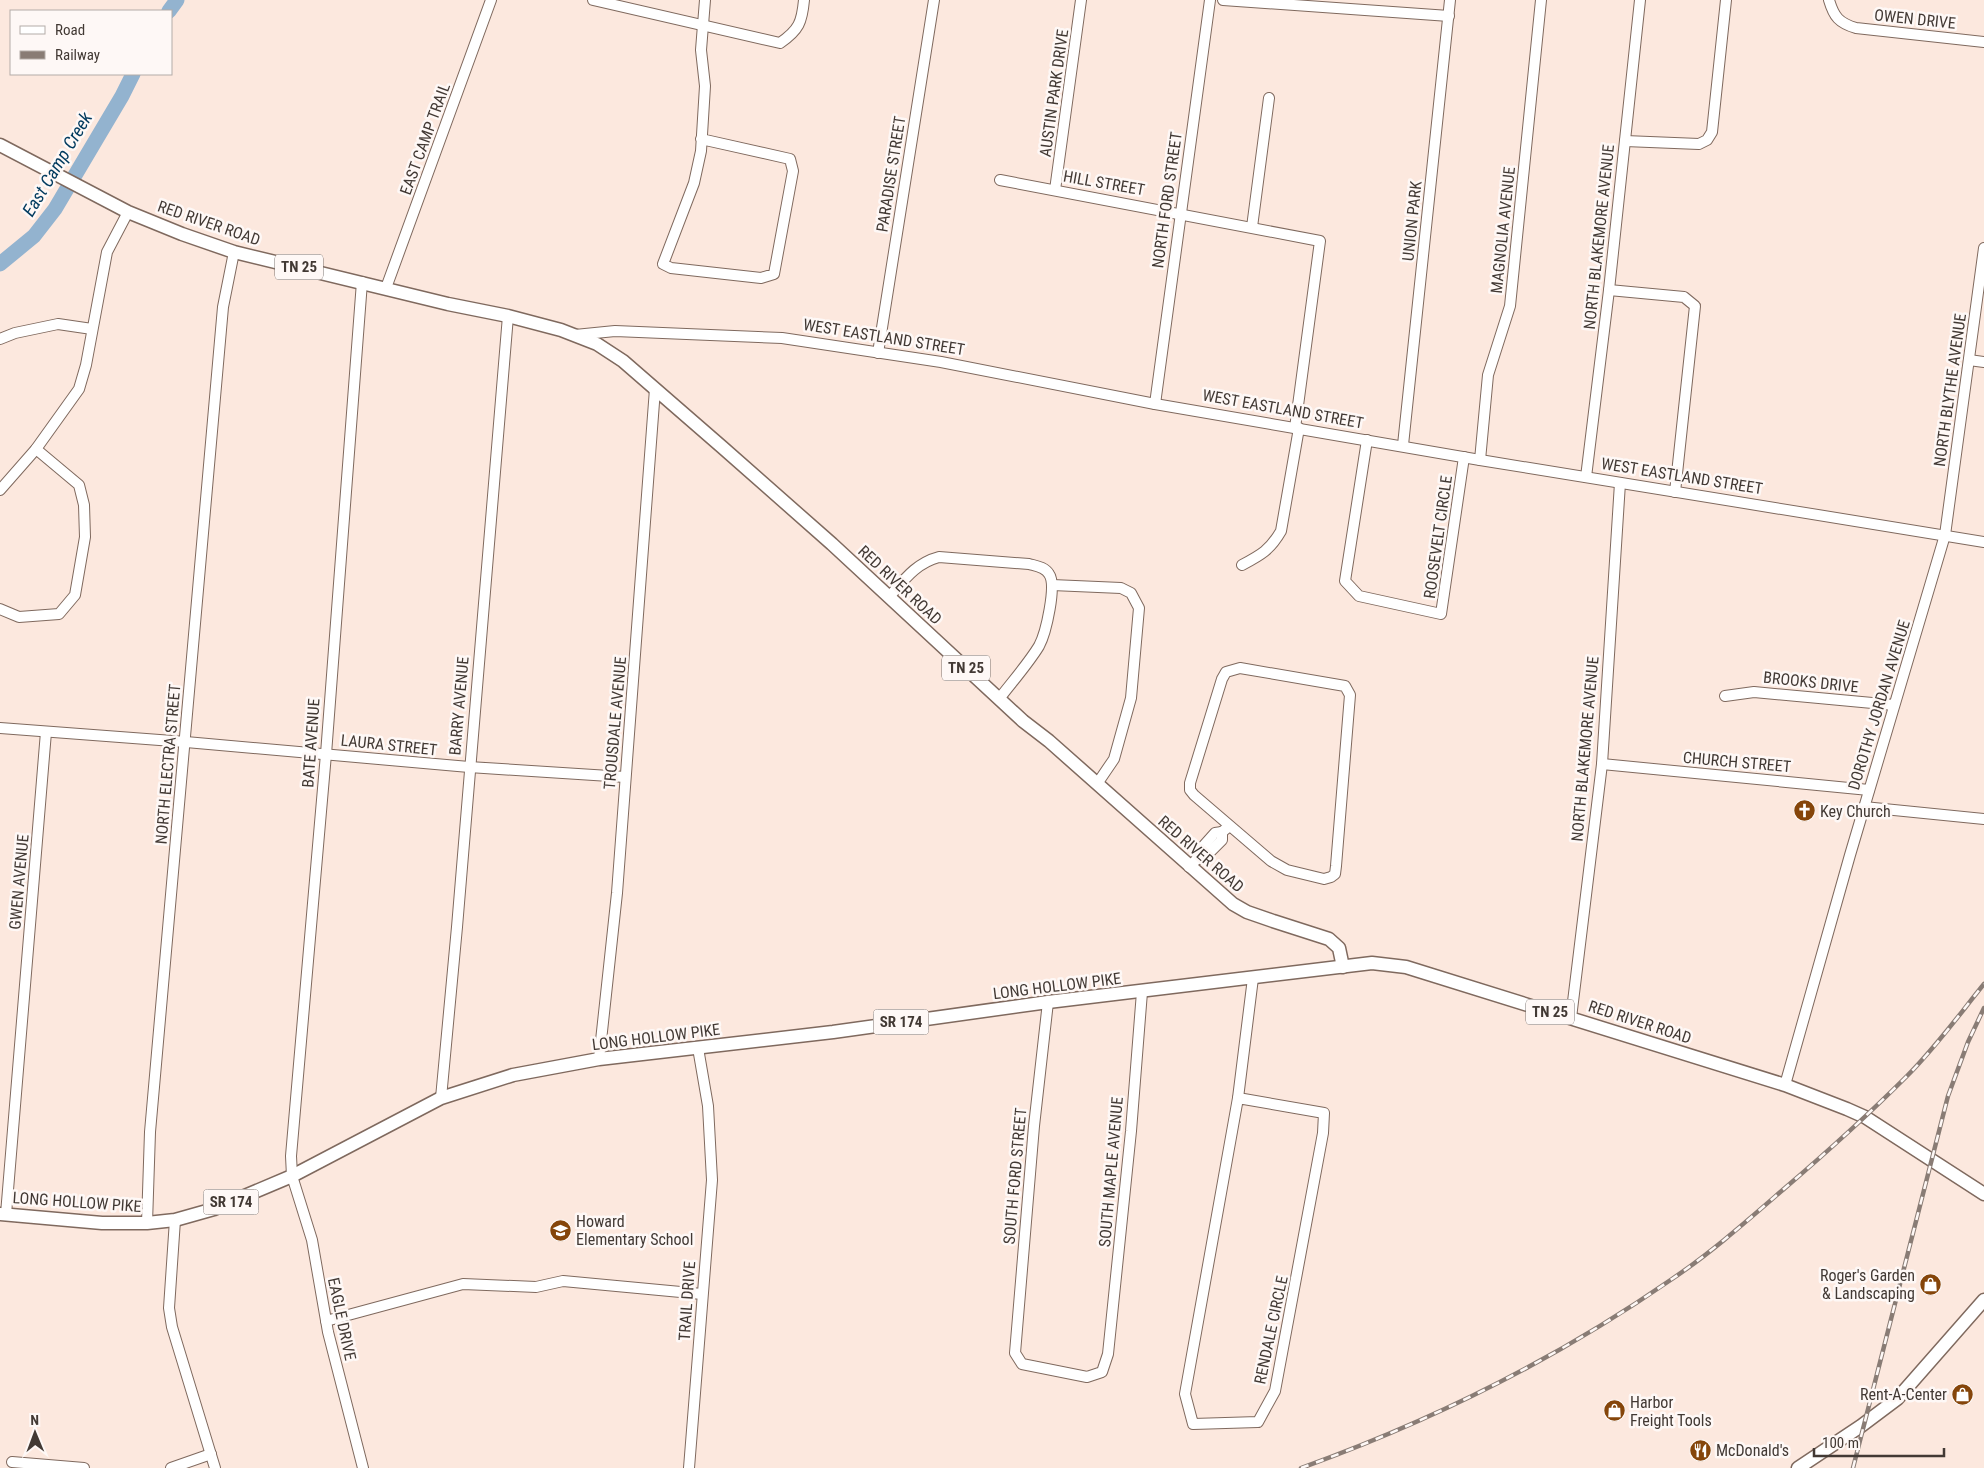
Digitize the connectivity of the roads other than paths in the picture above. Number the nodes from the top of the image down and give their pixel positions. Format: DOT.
graph roads {
  1 [pos="491,0"];
  2 [pos="705,0"];
  3 [pos="804,0"];
  4 [pos="934,0"];
  5 [pos="1081,0"];
  6 [pos="1210,0"];
  7 [pos="1223,0"];
  8 [pos="1450,0"];
  9 [pos="1541,0"];
  10 [pos="1640,0"];
  11 [pos="1726,0"];
  12 [pos="1829,0"];
  13 [pos="599,1"];
  14 [pos="1449,16"];
  15 [pos="702,26"];
  16 [pos="1984,42"];
  17 [pos="1269,98"];
  18 [pos="702,139"];
  19 [pos="1625,141"];
  20 [pos="0,145"];
  21 [pos="1000,180"];
  22 [pos="1056,190"];
  23 [pos="128,212"];
  24 [pos="1180,213"];
  25 [pos="1252,227"];
  26 [pos="1984,248"];
  27 [pos="234,252"];
  28 [pos="362,282"];
  29 [pos="386,288"];
  30 [pos="1608,290"];
  31 [pos="1981,294"];
  32 [pos="508,316"];
  33 [pos="92,330"];
  34 [pos="575,335"];
  35 [pos="0,339"];
  36 [pos="597,344"];
  37 [pos="878,353"];
  38 [pos="1969,360"];
  39 [pos="1984,362"];
  40 [pos="655,389"];
  41 [pos="1155,404"];
  42 [pos="1297,428"];
  43 [pos="1367,440"];
  44 [pos="1403,445"];
  45 [pos="36,449"];
  46 [pos="1464,457"];
  47 [pos="1480,460"];
  48 [pos="1586,477"];
  49 [pos="1620,483"];
  50 [pos="0,490"];
  51 [pos="1675,492"];
  52 [pos="1945,535"];
  53 [pos="1984,542"];
  54 [pos="1242,565"];
  55 [pos="1052,585"];
  56 [pos="889,597"];
  57 [pos="0,609"];
  58 [pos="1725,696"];
  59 [pos="999,699"];
  60 [pos="1894,705"];
  61 [pos="0,728"];
  62 [pos="46,732"];
  63 [pos="186,742"];
  64 [pos="326,754"];
  65 [pos="1602,764"];
  66 [pos="470,768"];
  67 [pos="625,778"];
  68 [pos="1097,784"];
  69 [pos="1869,790"];
  70 [pos="1864,807"];
  71 [pos="1984,819"];
  72 [pos="1226,829"];
  73 [pos="1193,863"];
  74 [pos="1343,967"];
  75 [pos="1253,978"];
  76 [pos="1142,992"];
  77 [pos="1048,1002"];
  78 [pos="1571,1018"];
  79 [pos="698,1048"];
  80 [pos="599,1059"];
  81 [pos="1784,1085"];
  82 [pos="441,1098"];
  83 [pos="1238,1098"];
  84 [pos="292,1176"];
  85 [pos="1984,1194"];
  86 [pos="3,1214"];
  87 [pos="175,1220"];
  88 [pos="147,1224"];
  89 [pos="702,1294"];
  90 [pos="1984,1300"];
  91 [pos="326,1321"];
  92 [pos="1016,1354"];
  93 [pos="211,1454"];
  94 [pos="12,1462"];
  95 [pos="76,1468"];
  96 [pos="84,1468"];
  97 [pos="171,1468"];
  98 [pos="216,1468"];
  99 [pos="363,1468"];
  100 [pos="689,1468"];
  101 [pos="1798,1468"];
  1 -- 29 [label="street, EAST CAMP TRAIL"];
  2 -- 15 [label="street"];
  3 -- 15 [label="street"];
  4 -- 37 [label="street, PARADISE STREET"];
  5 -- 22 [label="street, AUSTIN PARK DRIVE"];
  6 -- 24 [label="street, NORTH FORD STREET"];
  7 -- 14 [label="street"];
  8 -- 14 [label="street, UNION PARK"];
  9 -- 47 [label="street, MAGNOLIA AVENUE"];
  10 -- 19 [label="street, NORTH BLAKEMORE AVENUE"];
  11 -- 19 [label="street"];
  12 -- 16 [label="street, OWEN DRIVE"];
  13 -- 15 [label="street"];
  14 -- 44 [label="street, UNION PARK"];
  15 -- 18 [label="street"];
  17 -- 25 [label="street"];
  18 -- 18 [label="street"];
  19 -- 30 [label="street, NORTH BLAKEMORE AVENUE"];
  20 -- 23 [label="main road, RED RIVER ROAD / TN 25"];
  21 -- 22 [label="street, HILL STREET"];
  22 -- 24 [label="street, HILL STREET"];
  23 -- 27 [label="main road, RED RIVER ROAD / TN 25"];
  23 -- 33 [label="street"];
  24 -- 25 [label="street, HILL STREET"];
  24 -- 41 [label="street, NORTH FORD STREET"];
  25 -- 42 [label="street, HILL STREET"];
  26 -- 31 [label="street, NORTH BLYTHE AVENUE"];
  27 -- 28 [label="main road, RED RIVER ROAD / TN 25"];
  27 -- 63 [label="street, NORTH ELECTRA STREET"];
  28 -- 29 [label="main road, RED RIVER ROAD / TN 25"];
  28 -- 64 [label="street, BATE AVENUE"];
  29 -- 32 [label="main road, RED RIVER ROAD / TN 25"];
  30 -- 48 [label="street, NORTH BLAKEMORE AVENUE"];
  30 -- 51 [label="street"];
  31 -- 38 [label="street, NORTH BLYTHE AVENUE"];
  32 -- 34 [label="main road, WEST EASTLAND STREET / TN 25"];
  32 -- 66 [label="street, BARRY AVENUE"];
  33 -- 35 [label="street"];
  33 -- 45 [label="street"];
  34 -- 36 [label="main road, WEST EASTLAND STREET / TN 25"];
  34 -- 37 [label="street, WEST EASTLAND STREET"];
  36 -- 40 [label="main road, RED RIVER ROAD / TN 25"];
  37 -- 41 [label="street, WEST EASTLAND STREET"];
  38 -- 39 [label="street"];
  38 -- 52 [label="street, NORTH BLYTHE AVENUE"];
  40 -- 56 [label="main road, RED RIVER ROAD / TN 25"];
  40 -- 67 [label="street, TROUSDALE AVENUE"];
  41 -- 42 [label="street, WEST EASTLAND STREET"];
  42 -- 43 [label="street, WEST EASTLAND STREET"];
  42 -- 54 [label="street"];
  43 -- 44 [label="street, WEST EASTLAND STREET"];
  43 -- 46 [label="street, ROOSEVELT CIRCLE"];
  44 -- 46 [label="street, WEST EASTLAND STREET"];
  45 -- 50 [label="street"];
  45 -- 57 [label="street"];
  46 -- 47 [label="street, WEST EASTLAND STREET"];
  47 -- 48 [label="street, WEST EASTLAND STREET"];
  48 -- 49 [label="street, WEST EASTLAND STREET"];
  49 -- 51 [label="street, WEST EASTLAND STREET"];
  49 -- 65 [label="street, NORTH BLAKEMORE AVENUE"];
  51 -- 52 [label="street, WEST EASTLAND STREET"];
  52 -- 53 [label="street, WEST EASTLAND STREET"];
  52 -- 60 [label="street, DOROTHY JORDAN AVENUE"];
  55 -- 56 [label="street"];
  55 -- 59 [label="street"];
  55 -- 68 [label="street"];
  56 -- 59 [label="main road, RED RIVER ROAD / TN 25"];
  58 -- 60 [label="street, BROOKS DRIVE"];
  59 -- 68 [label="main road, RED RIVER ROAD / TN 25"];
  60 -- 69 [label="street, DOROTHY JORDAN AVENUE"];
  61 -- 62 [label="street, LAURA STREET"];
  62 -- 63 [label="street, LAURA STREET"];
  62 -- 86 [label="street, GWEN AVENUE"];
  63 -- 64 [label="street, LAURA STREET"];
  63 -- 88 [label="street, NORTH ELECTRA STREET"];
  64 -- 66 [label="street, LAURA STREET"];
  64 -- 84 [label="street, BATE AVENUE"];
  65 -- 69 [label="street, CHURCH STREET"];
  65 -- 78 [label="street, NORTH BLAKEMORE AVENUE"];
  66 -- 67 [label="street, LAURA STREET"];
  66 -- 82 [label="street, BARRY AVENUE"];
  67 -- 80 [label="street, TROUSDALE AVENUE"];
  68 -- 73 [label="main road, RED RIVER ROAD / TN 25"];
  69 -- 70 [label="street, DOROTHY JORDAN AVENUE"];
  70 -- 71 [label="street"];
  70 -- 81 [label="street, DOROTHY JORDAN AVENUE"];
  72 -- 72 [label="street"];
  72 -- 73 [label="street"];
  73 -- 74 [label="main road, RED RIVER ROAD / TN 25"];
  74 -- 75 [label="main road, LONG HOLLOW PIKE / SR 174"];
  74 -- 78 [label="main road, RED RIVER ROAD / TN 25"];
  75 -- 76 [label="main road, LONG HOLLOW PIKE / SR 174"];
  75 -- 83 [label="street, RENDALE CIRCLE"];
  76 -- 77 [label="main road, LONG HOLLOW PIKE / SR 174"];
  76 -- 92 [label="street, SOUTH MAPLE AVENUE"];
  77 -- 79 [label="main road, LONG HOLLOW PIKE / SR 174"];
  77 -- 92 [label="street, SOUTH FORD STREET"];
  78 -- 81 [label="main road, RED RIVER ROAD / TN 25"];
  79 -- 80 [label="main road, LONG HOLLOW PIKE / SR 174"];
  79 -- 89 [label="street, TRAIL DRIVE"];
  80 -- 82 [label="main road, LONG HOLLOW PIKE / SR 174"];
  81 -- 85 [label="main road, RED RIVER ROAD / TN 25"];
  82 -- 84 [label="main road, LONG HOLLOW PIKE / SR 174"];
  83 -- 83 [label="street, RENDALE CIRCLE"];
  84 -- 87 [label="main road, LONG HOLLOW PIKE / SR 174"];
  84 -- 91 [label="street, EAGLE DRIVE"];
  86 -- 88 [label="main road, LONG HOLLOW PIKE / SR 174"];
  87 -- 88 [label="main road, LONG HOLLOW PIKE / SR 174"];
  87 -- 93 [label="street"];
  89 -- 91 [label="street"];
  89 -- 100 [label="street, TRAIL DRIVE"];
  90 -- 101 [label="main road"];
  91 -- 99 [label="street, EAGLE DRIVE"];
  93 -- 97 [label="street"];
  93 -- 98 [label="street"];
  94 -- 95 [label="street"];
  95 -- 96 [label="street"];
}
